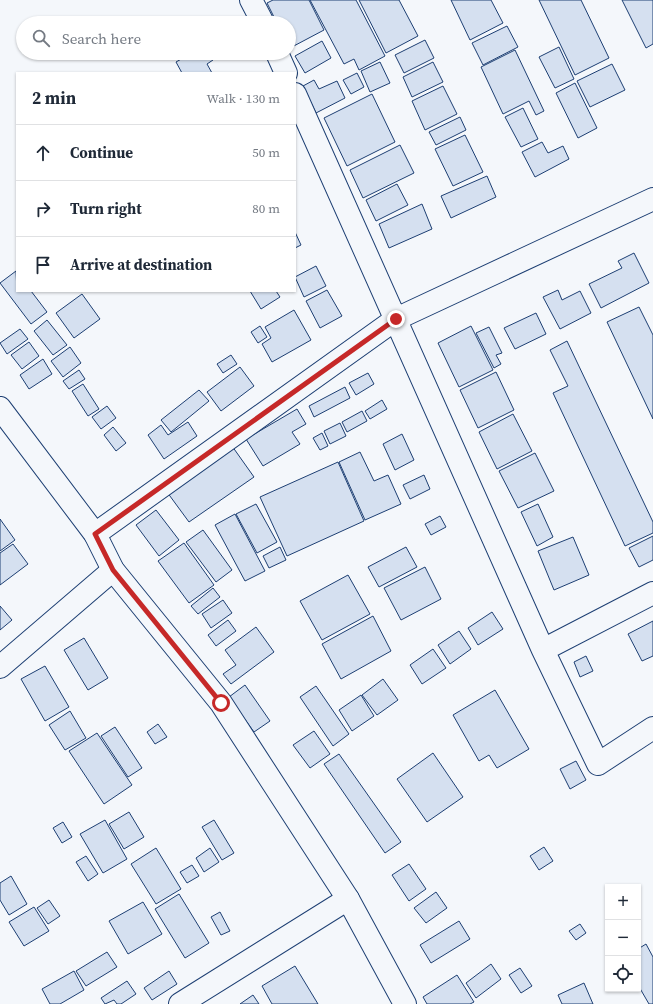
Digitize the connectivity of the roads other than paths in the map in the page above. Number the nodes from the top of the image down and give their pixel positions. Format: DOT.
graph roads {
  1 [pos="251,0"];
  2 [pos="259,16"];
  3 [pos="280,60"];
  4 [pos="286,72"];
  5 [pos="296,96"];
  6 [pos="653,198"];
  7 [pos="396,319"];
  8 [pos="0,408"];
  9 [pos="95,534"];
  10 [pos="113,570"];
  11 [pos="653,593"];
  12 [pos="543,650"];
  13 [pos="0,667"];
  14 [pos="653,728"];
  15 [pos="348,899"];
  16 [pos="180,1004"];
  17 [pos="405,1004"];
  1 -- 2 [label="street"];
  3 -- 4 [label="street"];
  5 -- 7 [label="street"];
  6 -- 7 [label="street"];
  7 -- 9 [label="street"];
  7 -- 12 [label="street"];
  8 -- 9 [label="street"];
  9 -- 10 [label="street"];
  10 -- 13 [label="street"];
  10 -- 15 [label="street"];
  11 -- 12 [label="street"];
  12 -- 14 [label="street"];
  15 -- 16 [label="street"];
  15 -- 17 [label="street"];
}
